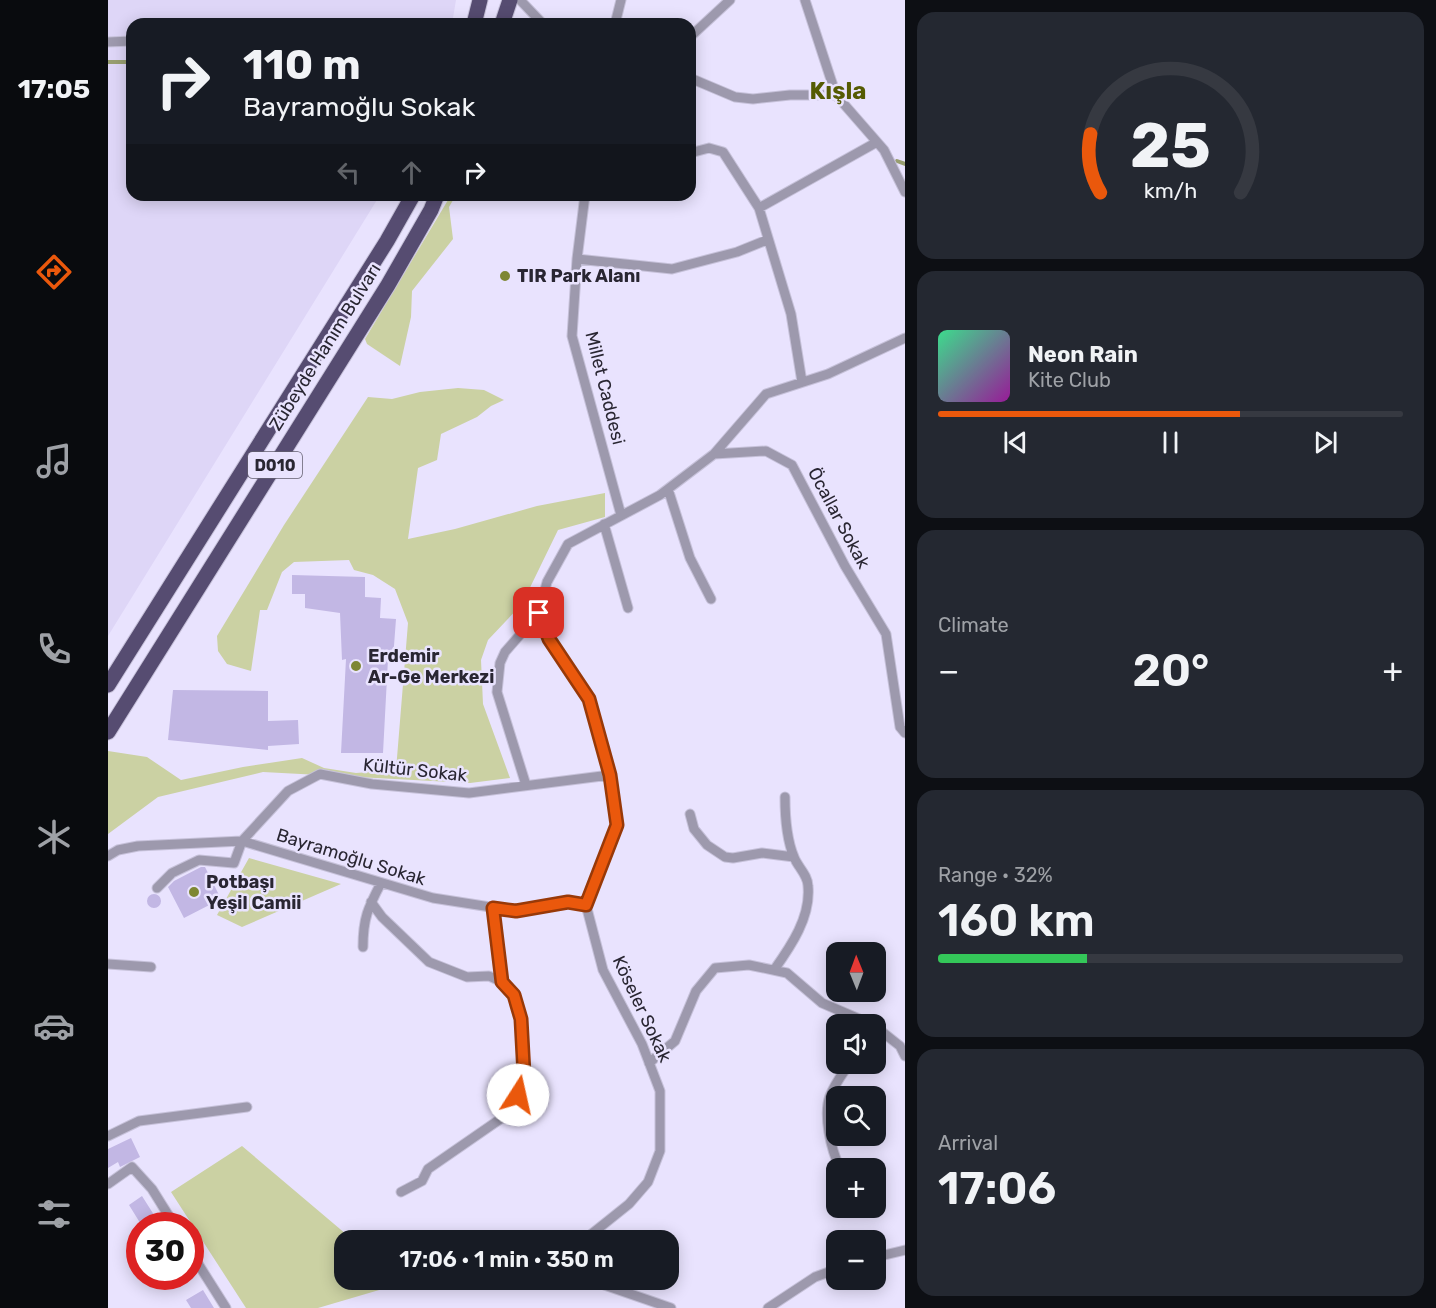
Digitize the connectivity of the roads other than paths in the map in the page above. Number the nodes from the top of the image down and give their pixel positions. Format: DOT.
graph roads {
  1 [pos="480,0"];
  2 [pos="510,0"];
  3 [pos="520,0"];
  4 [pos="621,0"];
  5 [pos="730,0"];
  6 [pos="805,0"];
  7 [pos="476,18"];
  8 [pos="504,18"];
  9 [pos="537,18"];
  10 [pos="616,18"];
  11 [pos="696,31"];
  12 [pos="126,41"];
  13 [pos="108,42"];
  14 [pos="696,81"];
  15 [pos="836,95"];
  16 [pos="877,141"];
  17 [pos="696,151"];
  18 [pos="905,192"];
  19 [pos="410,201"];
  20 [pos="435,201"];
  21 [pos="584,201"];
  22 [pos="759,208"];
  23 [pos="767,240"];
  24 [pos="577,259"];
  25 [pos="905,338"];
  26 [pos="802,382"];
  27 [pos="714,454"];
  28 [pos="668,489"];
  29 [pos="621,515"];
  30 [pos="604,525"];
  31 [pos="711,599"];
  32 [pos="628,608"];
  33 [pos="539,613"];
  34 [pos="108,685"];
  35 [pos="108,732"];
  36 [pos="905,733"];
  37 [pos="610,775"];
  38 [pos="526,785"];
  39 [pos="785,797"];
  40 [pos="690,814"];
  41 [pos="242,841"];
  42 [pos="108,855"];
  43 [pos="794,856"];
  44 [pos="381,883"];
  45 [pos="157,888"];
  46 [pos="371,902"];
  47 [pos="586,905"];
  48 [pos="493,908"];
  49 [pos="363,946"];
  50 [pos="108,964"];
  51 [pos="151,968"];
  52 [pos="774,970"];
  53 [pos="502,982"];
  54 [pos="845,1014"];
  55 [pos="886,1036"];
  56 [pos="905,1056"];
  57 [pos="649,1063"];
  58 [pos="843,1074"];
  59 [pos="247,1107"];
  60 [pos="108,1136"];
  61 [pos="836,1158"];
  62 [pos="108,1184"];
  63 [pos="401,1192"];
  64 [pos="166,1212"];
  65 [pos="596,1230"];
  66 [pos="905,1250"];
  67 [pos="886,1255"];
  68 [pos="204,1273"];
  69 [pos="826,1273"];
  70 [pos="619,1290"];
  71 [pos="226,1308"];
  72 [pos="671,1308"];
  73 [pos="768,1308"];
  1 -- 7 [label="highway"];
  2 -- 8 [label="highway"];
  3 -- 9 [label="street"];
  4 -- 10 [label="street"];
  5 -- 11 [label="street"];
  6 -- 15 [label="street"];
  12 -- 13 [label="street"];
  14 -- 15 [label="street"];
  15 -- 16 [label="street"];
  16 -- 18 [label="street"];
  16 -- 22 [label="street"];
  17 -- 22 [label="street"];
  19 -- 34 [label="highway, Zübeyde Hanım Bulvarı / D010"];
  20 -- 35 [label="highway, Zübeyde Hanım Bulvarı / D010"];
  21 -- 24 [label="street, Millet Caddesi"];
  22 -- 23 [label="street"];
  23 -- 24 [label="street"];
  23 -- 26 [label="street"];
  24 -- 29 [label="street, Millet Caddesi"];
  25 -- 26 [label="street"];
  26 -- 27 [label="street"];
  27 -- 28 [label="street"];
  27 -- 36 [label="street, Öcallar Sokak"];
  28 -- 29 [label="street"];
  28 -- 31 [label="street"];
  29 -- 30 [label="street"];
  30 -- 32 [label="street"];
  30 -- 33 [label="street"];
  33 -- 37 [label="street"];
  33 -- 38 [label="street"];
  37 -- 38 [label="street, Kültür Sokak"];
  37 -- 47 [label="street"];
  38 -- 41 [label="street, Kültür Sokak"];
  39 -- 43 [label="street"];
  40 -- 43 [label="street"];
  41 -- 42 [label="street, Bayramoğlu Sokak"];
  41 -- 44 [label="street, Bayramoğlu Sokak"];
  41 -- 45 [label="street, Kültür Sokak"];
  43 -- 52 [label="street"];
  44 -- 46 [label="street"];
  44 -- 48 [label="street, Bayramoğlu Sokak"];
  46 -- 49 [label="street"];
  46 -- 53 [label="street"];
  47 -- 48 [label="street, Bayramoğlu Sokak"];
  47 -- 57 [label="street, Köseler Sokak"];
  48 -- 53 [label="street"];
  50 -- 51 [label="street"];
  52 -- 54 [label="street"];
  52 -- 57 [label="street"];
  53 -- 63 [label="street"];
  55 -- 56 [label="street"];
  57 -- 65 [label="street, Köseler Sokak"];
  58 -- 61 [label="street"];
  59 -- 60 [label="street"];
  62 -- 64 [label="street"];
  66 -- 67 [label="street"];
  68 -- 71 [label="street"];
  69 -- 73 [label="street"];
  70 -- 72 [label="street"];
}
